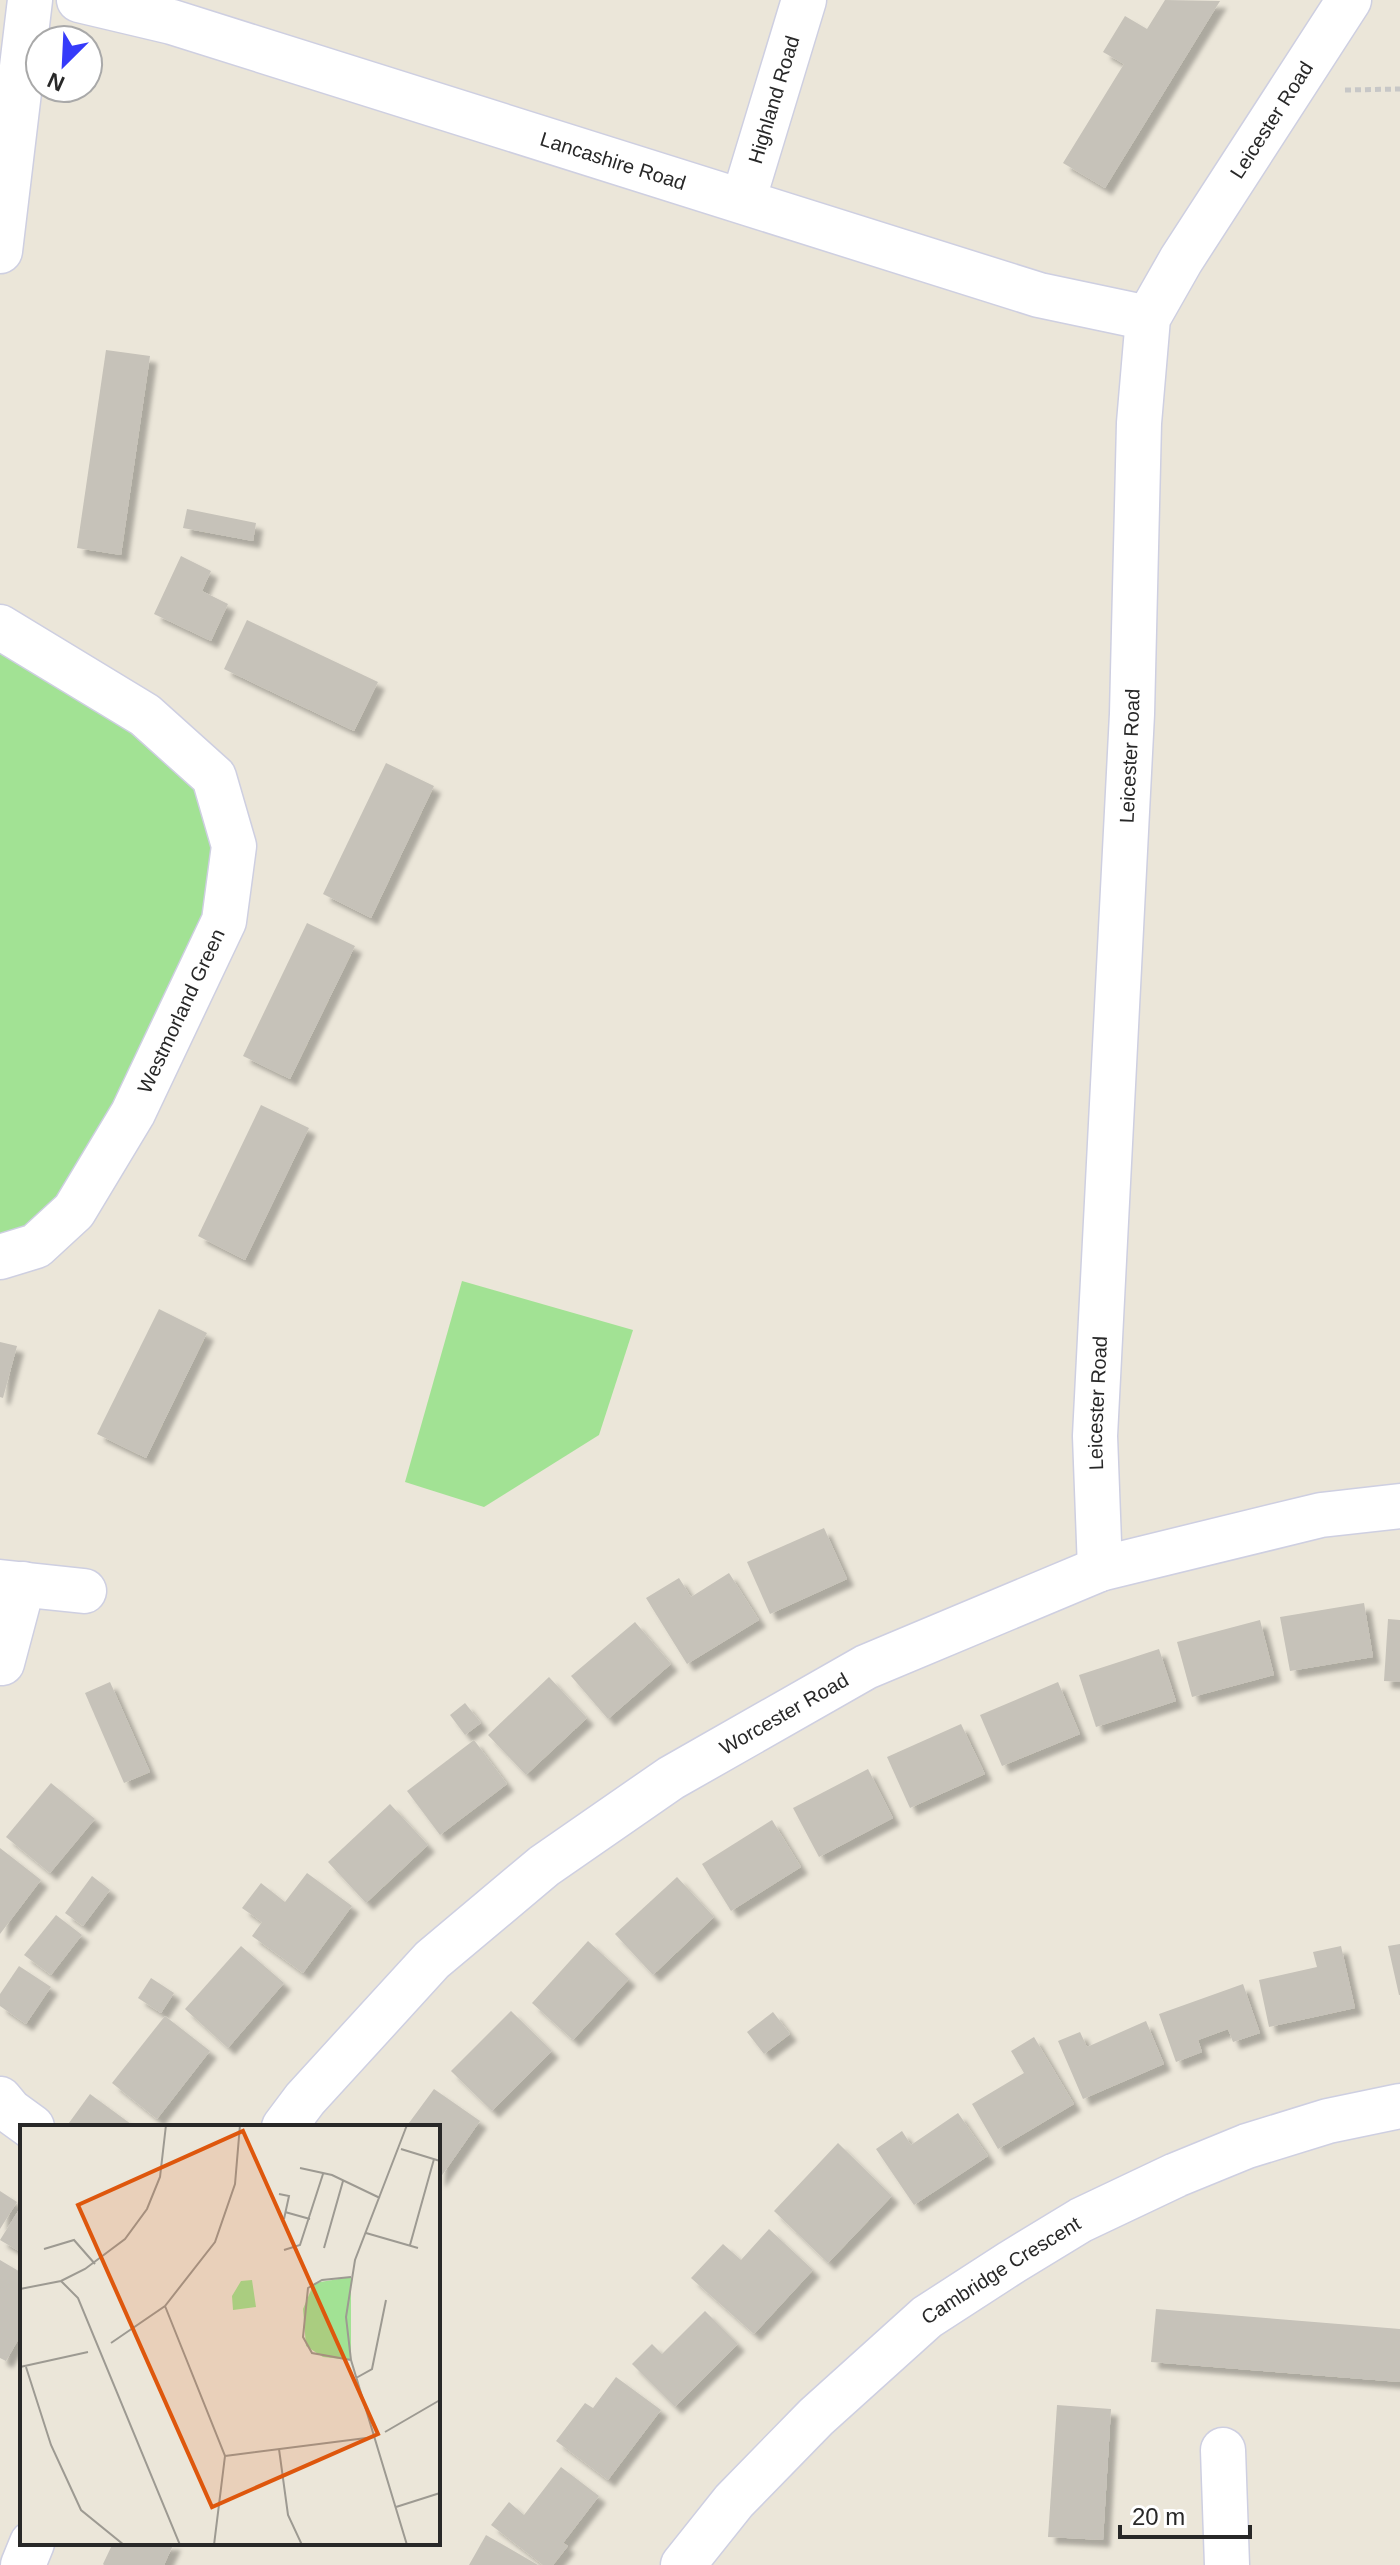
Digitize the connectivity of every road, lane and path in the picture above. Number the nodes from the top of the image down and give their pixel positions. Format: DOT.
graph roads {
  1 [pos="30,0"];
  2 [pos="79,0"];
  3 [pos="804,0"];
  4 [pos="1349,0"];
  5 [pos="743,201"];
  6 [pos="0,251"];
  7 [pos="1148,318"];
  8 [pos="0,627"];
  9 [pos="0,1257"];
  10 [pos="1400,1506"];
  11 [pos="1100,1569"];
  12 [pos="11,1583"];
  13 [pos="84,1591"];
  14 [pos="2,1663"];
  15 [pos="0,2099"];
  16 [pos="1400,2106"];
  17 [pos="29,2125"];
  18 [pos="286,2125"];
  19 [pos="1223,2450"];
  20 [pos="31,2545"];
  21 [pos="23,2565"];
  22 [pos="683,2565"];
  23 [pos="1227,2565"];
  1 -- 6 [label="street"];
  2 -- 5 [label="street, Lancashire Road"];
  3 -- 5 [label="street, Highland Road"];
  4 -- 7 [label="street, Leicester Road"];
  5 -- 7 [label="street, Lancashire Road"];
  7 -- 11 [label="street, Leicester Road"];
  8 -- 9 [label="street, Westmorland Green"];
  10 -- 11 [label="street, Worcester Road"];
  11 -- 18 [label="street, Worcester Road"];
  12 -- 13 [label="street"];
  12 -- 14 [label="street"];
  15 -- 17 [label="street"];
  16 -- 22 [label="street, Cambridge Crescent"];
  19 -- 23 [label="street"];
  20 -- 21 [label="street"];
}
